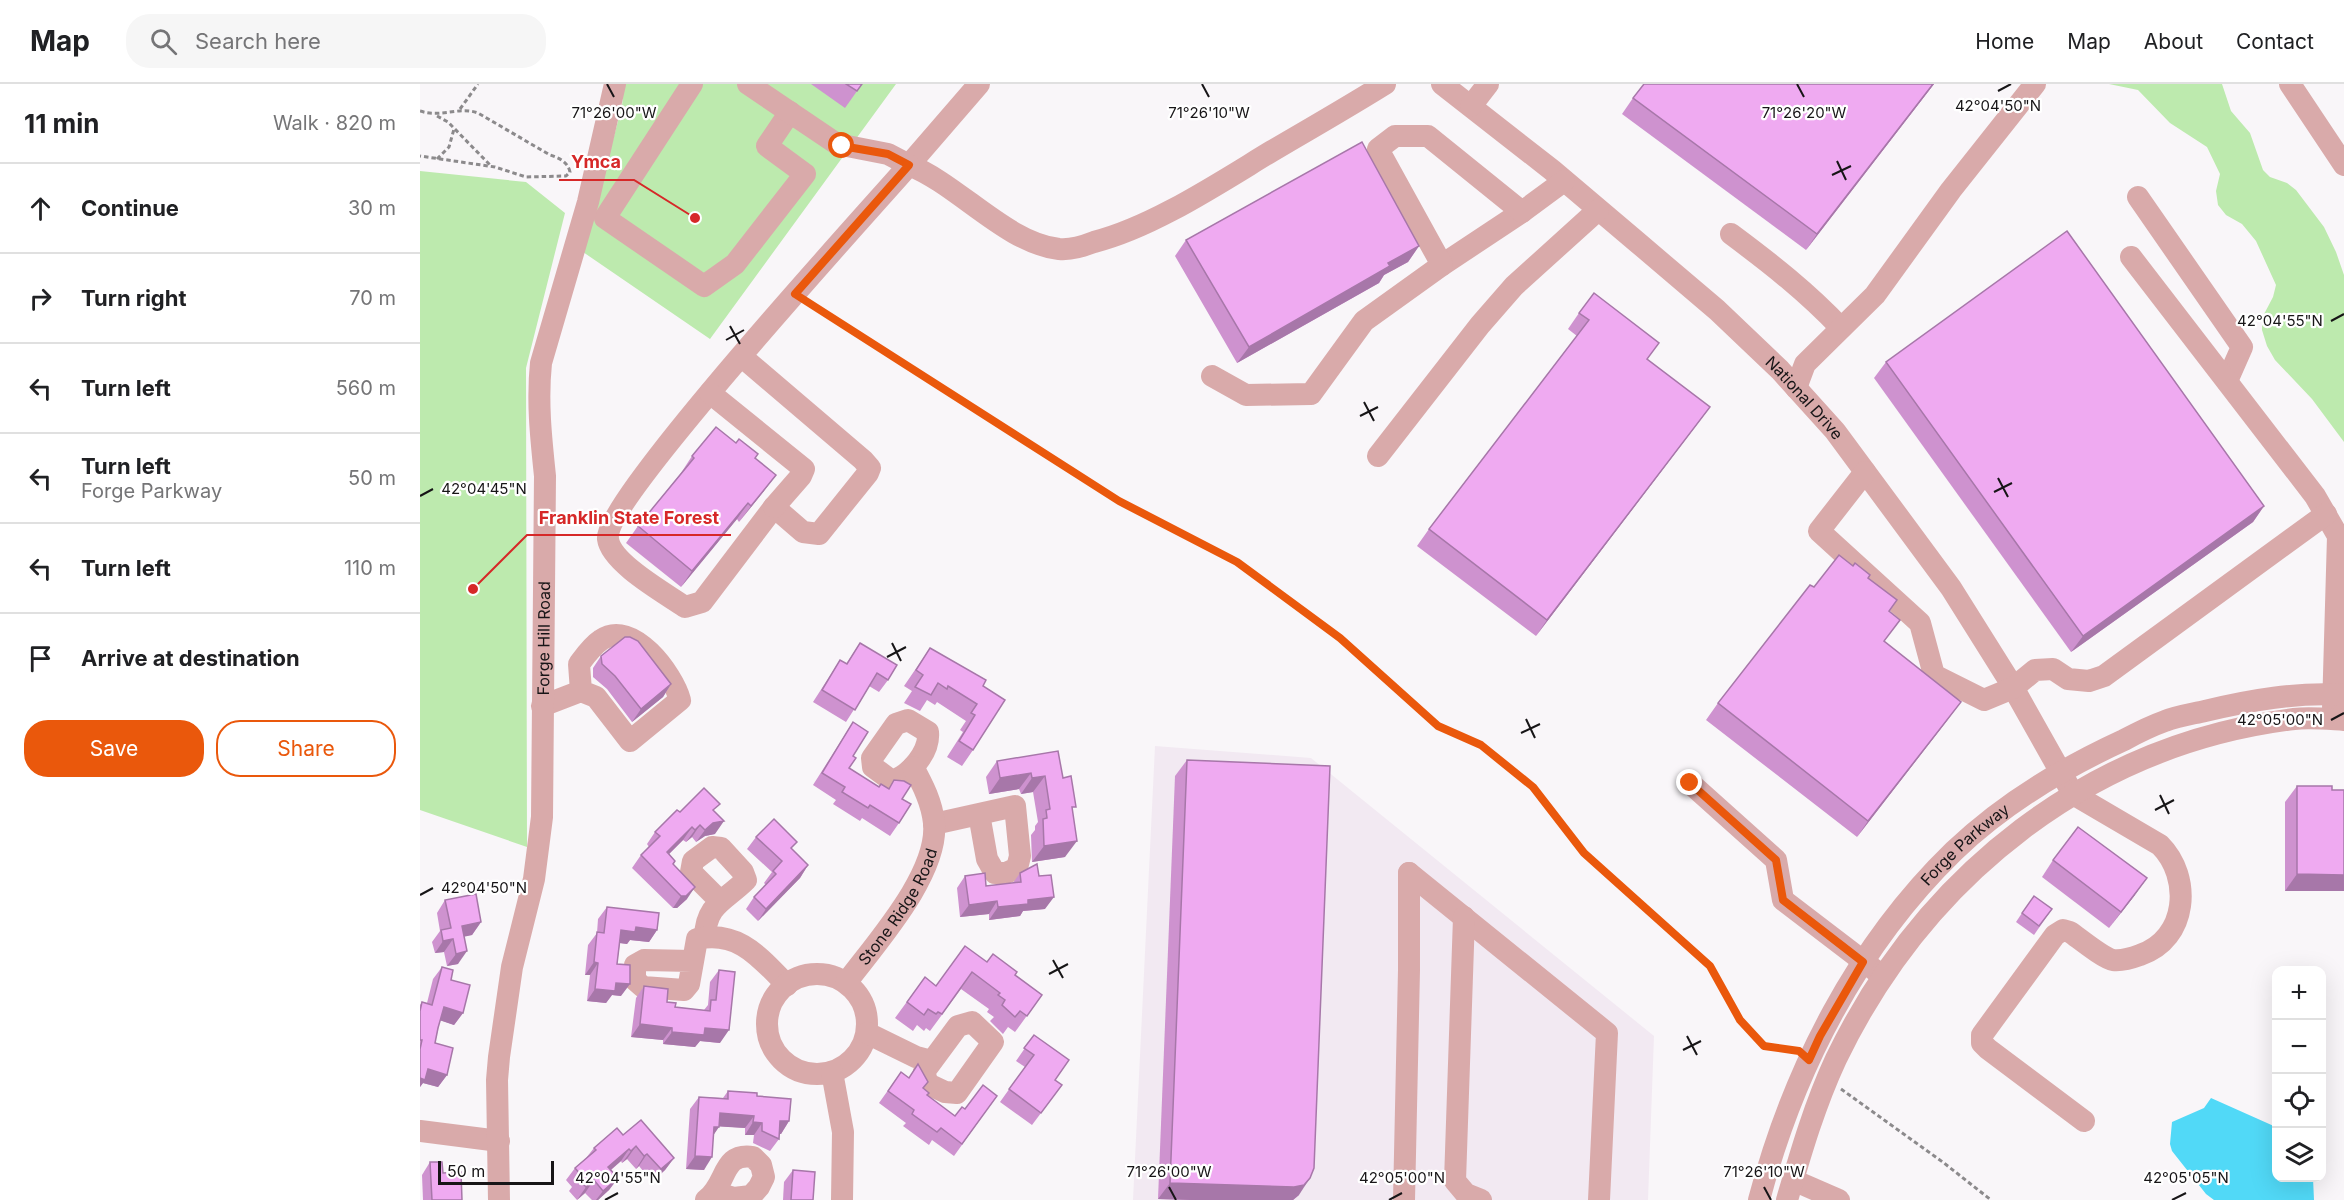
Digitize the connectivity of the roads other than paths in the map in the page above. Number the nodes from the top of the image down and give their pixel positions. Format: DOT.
graph roads {
  1 [pos="615,84"];
  2 [pos="692,84"];
  3 [pos="748,84"];
  4 [pos="979,84"];
  5 [pos="1385,84"];
  6 [pos="1442,84"];
  7 [pos="1488,84"];
  8 [pos="2035,84"];
  9 [pos="2290,84"];
  10 [pos="1471,106"];
  11 [pos="790,112"];
  12 [pos="909,165"];
  13 [pos="2344,165"];
  14 [pos="1564,181"];
  15 [pos="2138,197"];
  16 [pos="594,206"];
  17 [pos="1598,210"];
  18 [pos="1522,212"];
  19 [pos="1731,234"];
  20 [pos="2131,257"];
  21 [pos="1442,265"];
  22 [pos="1841,328"];
  23 [pos="741,356"];
  24 [pos="1212,376"];
  25 [pos="2227,381"];
  26 [pos="1796,388"];
  27 [pos="710,393"];
  28 [pos="1378,456"];
  29 [pos="1865,472"];
  30 [pos="2320,505"];
  31 [pos="774,507"];
  32 [pos="2013,688"];
  33 [pos="581,691"];
  34 [pos="2339,695"];
  35 [pos="542,706"];
  36 [pos="2338,720"];
  37 [pos="913,767"];
  38 [pos="2060,773"];
  39 [pos="1690,783"];
  40 [pos="2073,794"];
  41 [pos="979,814"];
  42 [pos="934,824"];
  43 [pos="720,901"];
  44 [pos="1464,917"];
  45 [pos="705,937"];
  46 [pos="692,962"];
  47 [pos="1863,962"];
  48 [pos="1884,977"];
  49 [pos="846,983"];
  50 [pos="787,984"];
  51 [pos="867,1033"];
  52 [pos="1804,1056"];
  53 [pos="931,1061"];
  54 [pos="832,1072"];
  55 [pos="1833,1082"];
  56 [pos="2084,1122"];
  57 [pos="420,1131"];
  58 [pos="499,1141"];
  59 [pos="1790,1190"];
  60 [pos="499,1200"];
  61 [pos="842,1200"];
  62 [pos="1404,1200"];
  63 [pos="1481,1200"];
  64 [pos="1599,1200"];
  65 [pos="1759,1200"];
  66 [pos="1839,1200"];
  1 -- 16 [label="street, Forge Hill Road"];
  2 -- 16 [label="street"];
  3 -- 11 [label="street"];
  4 -- 12 [label="street"];
  5 -- 12 [label="street"];
  6 -- 10 [label="street, National Drive"];
  7 -- 10 [label="street"];
  8 -- 22 [label="street"];
  9 -- 13 [label="street"];
  10 -- 14 [label="street, National Drive"];
  11 -- 12 [label="street"];
  11 -- 16 [label="street"];
  12 -- 23 [label="street"];
  14 -- 17 [label="street, National Drive"];
  14 -- 18 [label="street"];
  15 -- 25 [label="street"];
  16 -- 35 [label="street, Forge Hill Road"];
  17 -- 26 [label="street, National Drive"];
  17 -- 28 [label="street"];
  18 -- 21 [label="street"];
  18 -- 21 [label="street"];
  19 -- 22 [label="street"];
  20 -- 25 [label="street"];
  21 -- 24 [label="street"];
  22 -- 26 [label="street"];
  23 -- 27 [label="street"];
  23 -- 31 [label="street"];
  25 -- 30 [label="street"];
  26 -- 29 [label="street, National Drive"];
  27 -- 31 [label="street"];
  27 -- 31 [label="street"];
  29 -- 32 [label="street, National Drive"];
  29 -- 32 [label="street"];
  30 -- 32 [label="street"];
  30 -- 34 [label="street"];
  32 -- 38 [label="street, National Drive"];
  33 -- 33 [label="street"];
  33 -- 35 [label="street"];
  34 -- 36 [label="street"];
  34 -- 38 [label="street, Forge Parkway"];
  35 -- 58 [label="street, Forge Hill Road"];
  36 -- 40 [label="street, Forge Parkway"];
  37 -- 42 [label="street"];
  38 -- 40 [label="street, National Drive"];
  38 -- 47 [label="street, Forge Parkway"];
  39 -- 47 [label="street"];
  40 -- 48 [label="street, Forge Parkway"];
  40 -- 56 [label="street"];
  41 -- 42 [label="street"];
  42 -- 49 [label="street, Stone Ridge Road"];
  43 -- 45 [label="street"];
  44 -- 62 [label="street"];
  44 -- 63 [label="street"];
  44 -- 64 [label="street"];
  45 -- 46 [label="street"];
  45 -- 50 [label="street"];
  47 -- 48 [label="street"];
  47 -- 52 [label="street, Forge Parkway"];
  48 -- 55 [label="street, Forge Parkway"];
  49 -- 50 [label="street, Stone Ridge Road"];
  49 -- 51 [label="street, Stone Ridge Road"];
  50 -- 54 [label="street"];
  51 -- 53 [label="street"];
  51 -- 54 [label="street"];
  52 -- 55 [label="street"];
  52 -- 65 [label="street, Forge Parkway"];
  54 -- 61 [label="street"];
  55 -- 59 [label="street, Forge Parkway"];
  57 -- 58 [label="street"];
  58 -- 60 [label="street, Forge Hill Road"];
  59 -- 66 [label="street"];
}
